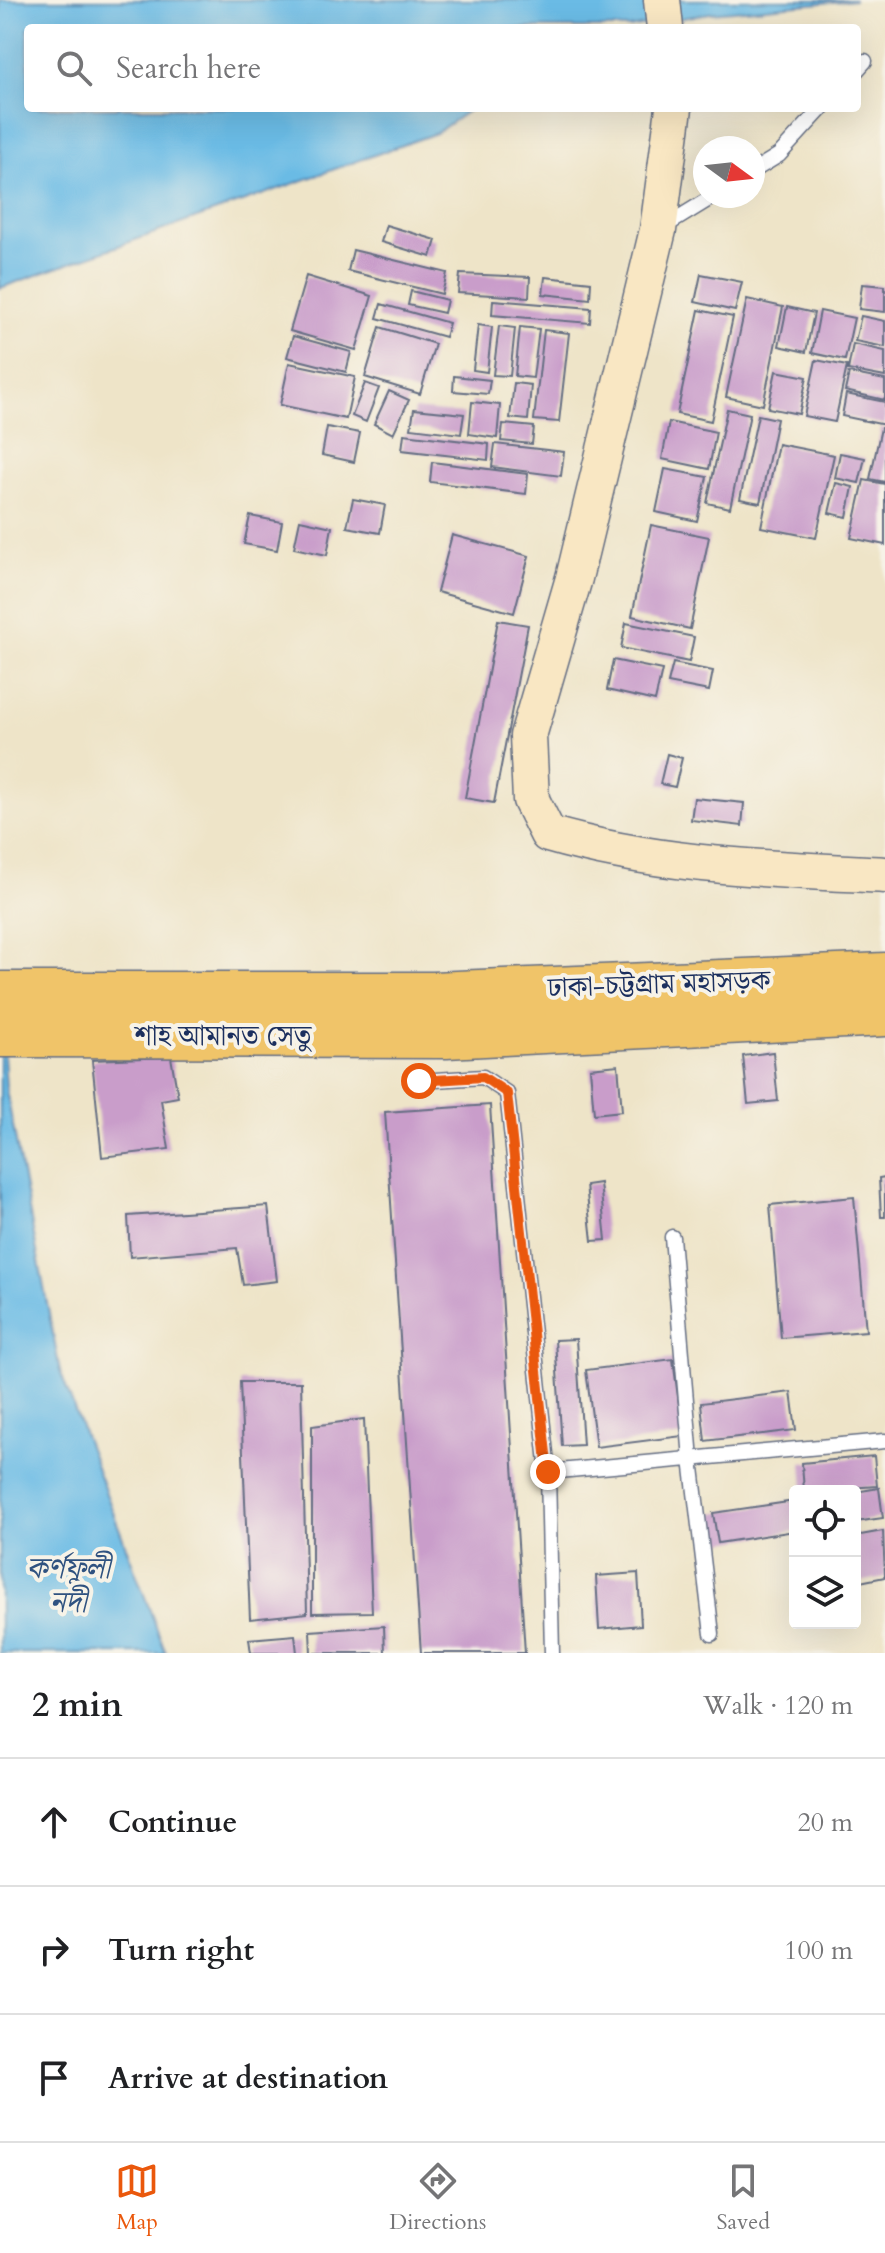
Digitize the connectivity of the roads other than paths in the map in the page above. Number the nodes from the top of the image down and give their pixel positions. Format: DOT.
graph roads {
  1 [pos="662,0"];
  2 [pos="665,24"];
  3 [pos="674,112"];
  4 [pos="818,112"];
  5 [pos="765,164"];
  6 [pos="694,208"];
  7 [pos="658,230"];
  8 [pos="885,875"];
  9 [pos="885,975"];
  10 [pos="0,994"];
  11 [pos="433,994"];
  12 [pos="885,1014"];
  13 [pos="0,1035"];
  14 [pos="446,1036"];
  15 [pos="419,1081"];
  16 [pos="672,1237"];
  17 [pos="885,1441"];
  18 [pos="691,1459"];
  19 [pos="548,1472"];
  20 [pos="712,1634"];
  21 [pos="552,1653"];
  1 -- 2 [label="main road"];
  3 -- 7 [label="main road"];
  4 -- 5 [label="lane"];
  6 -- 7 [label="lane"];
  7 -- 8 [label="main road"];
  9 -- 11 [label="highway, ঢাকা-চট্টগ্রাম মহাসড়ক"];
  10 -- 11 [label="highway, শাহ আমানত সেতু"];
  12 -- 14 [label="highway, ঢাকা-চট্টগ্রাম মহাসড়ক"];
  13 -- 14 [label="highway, শাহ আমানত সেতু"];
  15 -- 19 [label="lane"];
  16 -- 18 [label="lane"];
  17 -- 18 [label="lane"];
  18 -- 19 [label="lane"];
  18 -- 20 [label="lane"];
  19 -- 21 [label="lane"];
}
